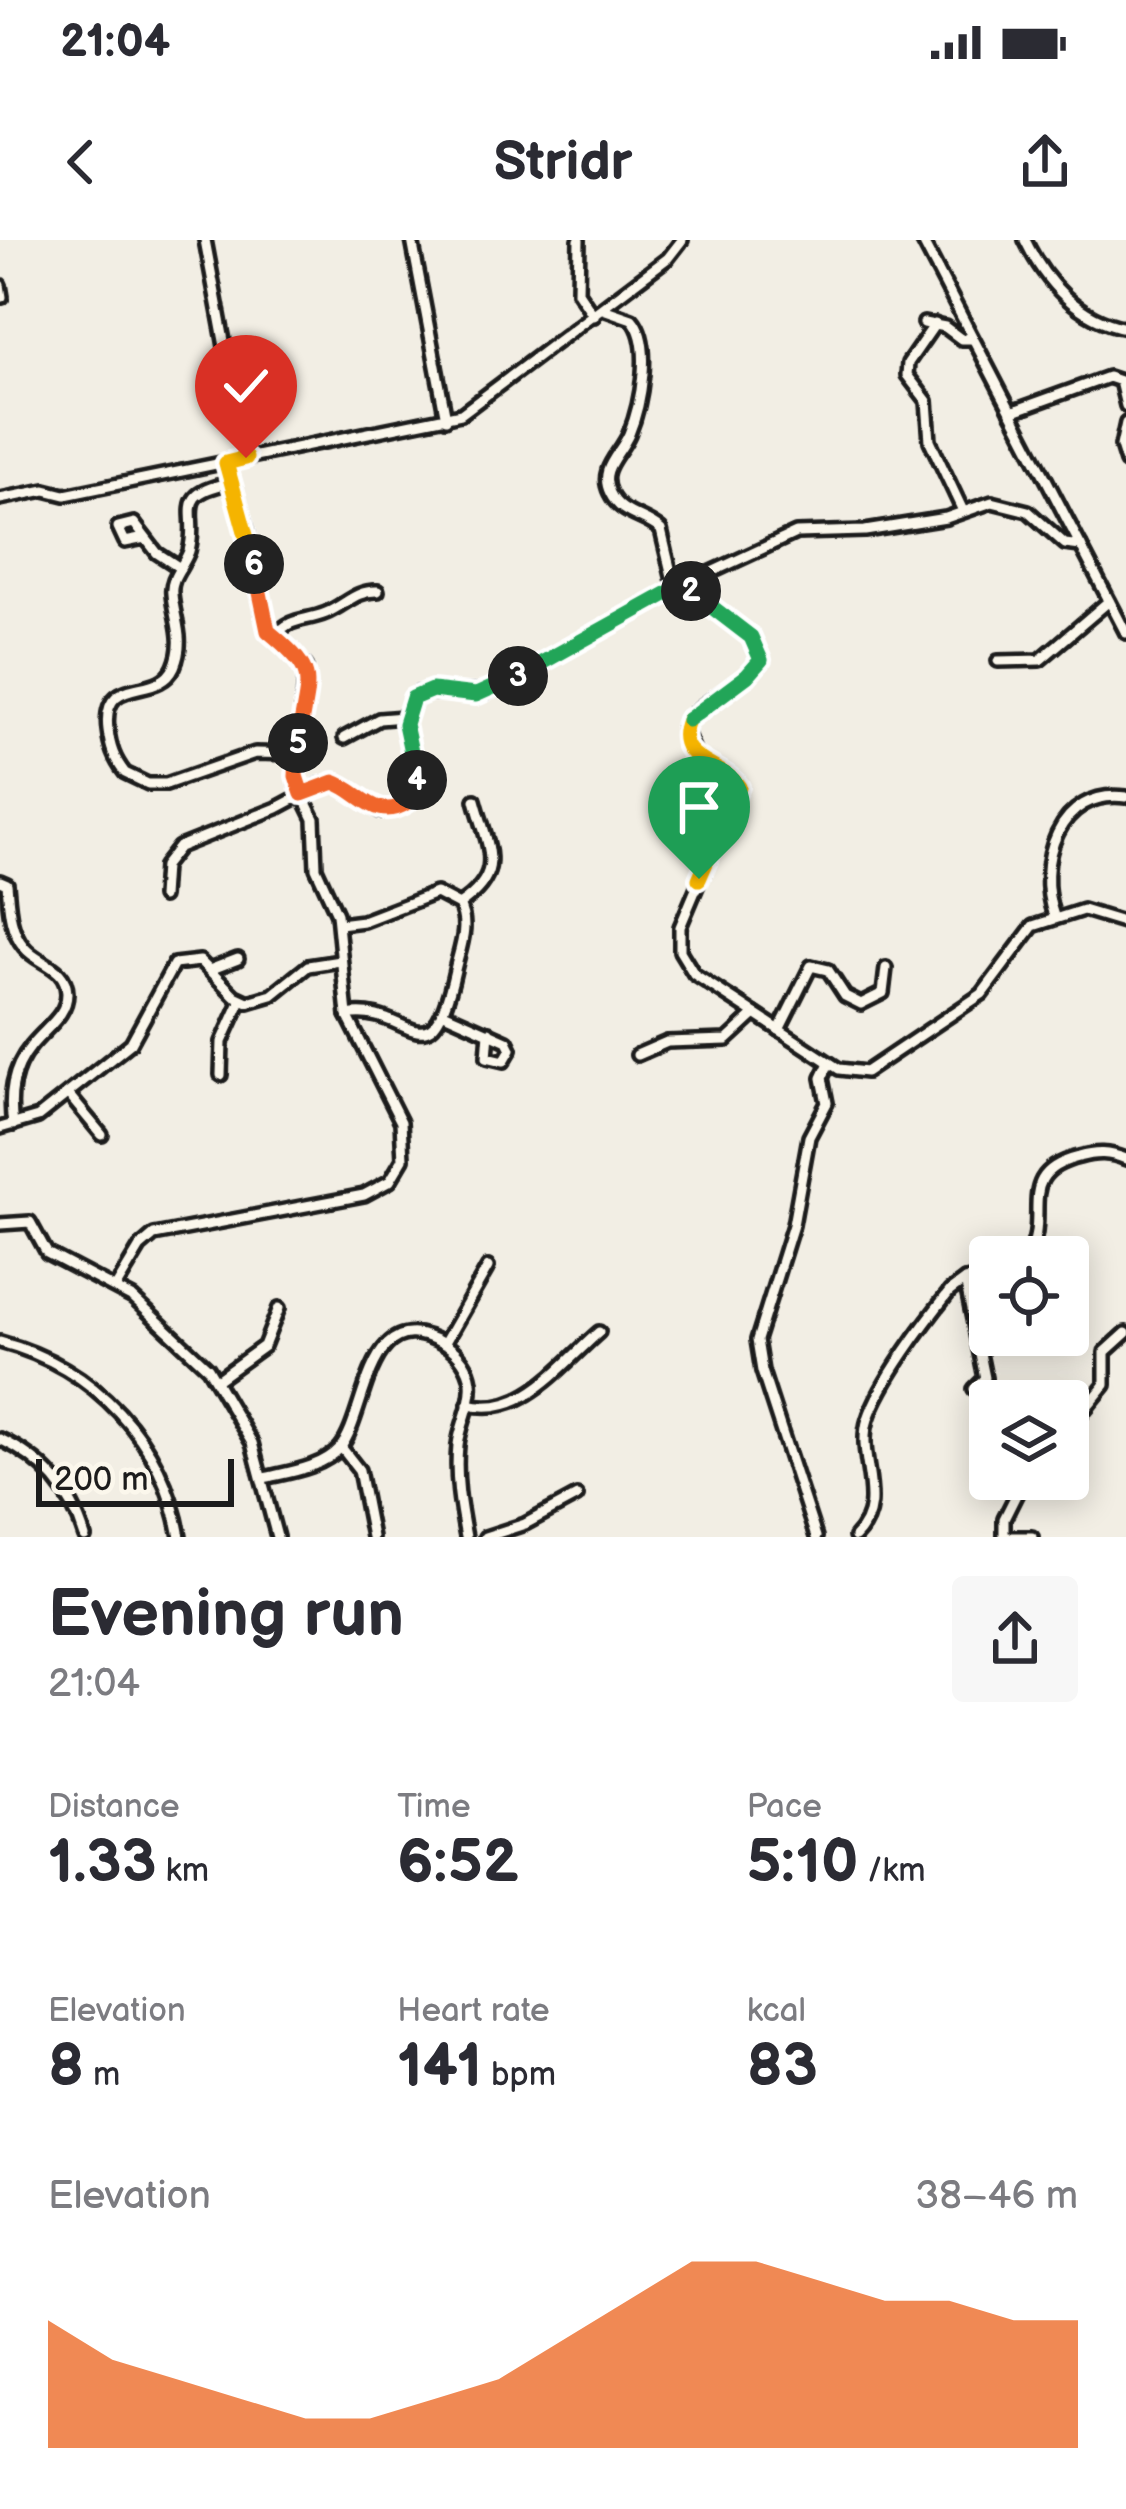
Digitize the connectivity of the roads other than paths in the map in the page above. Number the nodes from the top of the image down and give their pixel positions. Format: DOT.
graph roads {
  1 [pos="205,240"];
  2 [pos="412,240"];
  3 [pos="579,240"];
  4 [pos="682,240"];
  5 [pos="922,240"];
  6 [pos="1025,240"];
  7 [pos="599,312"];
  8 [pos="1126,328"];
  9 [pos="974,339"];
  10 [pos="1126,406"];
  11 [pos="1011,412"];
  12 [pos="446,419"];
  13 [pos="1126,423"];
  14 [pos="246,458"];
  15 [pos="226,463"];
  16 [pos="1126,463"];
  17 [pos="229,483"];
  18 [pos="0,499"];
  19 [pos="963,512"];
  20 [pos="145,538"];
  21 [pos="1082,546"];
  22 [pos="180,568"];
  23 [pos="680,587"];
  24 [pos="379,591"];
  25 [pos="1109,601"];
  26 [pos="1126,633"];
  27 [pos="275,636"];
  28 [pos="998,661"];
  29 [pos="404,717"];
  30 [pos="344,738"];
  31 [pos="297,754"];
  32 [pos="302,794"];
  33 [pos="1126,797"];
  34 [pos="475,800"];
  35 [pos="3,882"];
  36 [pos="162,897"];
  37 [pos="459,905"];
  38 [pos="1054,916"];
  39 [pos="1126,922"];
  40 [pos="339,923"];
  41 [pos="238,959"];
  42 [pos="340,961"];
  43 [pos="886,968"];
  44 [pos="212,969"];
  45 [pos="241,1000"];
  46 [pos="446,1014"];
  47 [pos="755,1014"];
  48 [pos="347,1015"];
  49 [pos="779,1030"];
  50 [pos="489,1033"];
  51 [pos="637,1055"];
  52 [pos="829,1063"];
  53 [pos="221,1075"];
  54 [pos="68,1094"];
  55 [pos="13,1126"];
  56 [pos="0,1128"];
  57 [pos="102,1136"];
  58 [pos="1126,1159"];
  59 [pos="0,1224"];
  60 [pos="1036,1236"];
  61 [pos="488,1267"];
  62 [pos="969,1279"];
  63 [pos="965,1280"];
  64 [pos="116,1287"];
  65 [pos="279,1308"];
  66 [pos="598,1332"];
  67 [pos="1126,1333"];
  68 [pos="0,1342"];
  69 [pos="444,1344"];
  70 [pos="217,1380"];
  71 [pos="983,1380"];
  72 [pos="468,1404"];
  73 [pos="1089,1412"];
  74 [pos="0,1439"];
  75 [pos="341,1447"];
  76 [pos="264,1478"];
  77 [pos="577,1496"];
  78 [pos="1013,1500"];
  79 [pos="85,1537"];
  80 [pos="180,1537"];
  81 [pos="277,1537"];
  82 [pos="372,1537"];
  83 [pos="466,1537"];
  84 [pos="485,1537"];
  85 [pos="815,1537"];
  86 [pos="855,1537"];
  87 [pos="1006,1537"];
  88 [pos="1033,1537"];
  1 -- 14 [label="street"];
  2 -- 12 [label="street"];
  3 -- 7 [label="street"];
  4 -- 7 [label="street"];
  5 -- 9 [label="street"];
  6 -- 8 [label="street"];
  7 -- 12 [label="street"];
  7 -- 23 [label="street"];
  9 -- 11 [label="street"];
  9 -- 19 [label="street"];
  10 -- 11 [label="street"];
  11 -- 21 [label="street"];
  12 -- 14 [label="street"];
  13 -- 16 [label="street"];
  14 -- 15 [label="street"];
  15 -- 17 [label="street"];
  15 -- 18 [label="street"];
  17 -- 22 [label="street"];
  17 -- 27 [label="street"];
  19 -- 21 [label="street"];
  19 -- 23 [label="street"];
  20 -- 22 [label="street"];
  21 -- 25 [label="street"];
  22 -- 31 [label="street"];
  23 -- 29 [label="street"];
  23 -- 47 [label="street"];
  24 -- 27 [label="street"];
  25 -- 26 [label="street"];
  25 -- 28 [label="street"];
  27 -- 31 [label="street"];
  29 -- 30 [label="street"];
  29 -- 32 [label="street"];
  31 -- 32 [label="street"];
  32 -- 36 [label="street"];
  32 -- 40 [label="street"];
  33 -- 38 [label="street"];
  34 -- 37 [label="street"];
  35 -- 55 [label="street"];
  37 -- 40 [label="street"];
  37 -- 46 [label="street"];
  38 -- 39 [label="street"];
  38 -- 52 [label="street"];
  40 -- 42 [label="street"];
  41 -- 44 [label="street"];
  42 -- 45 [label="street"];
  42 -- 48 [label="street"];
  43 -- 49 [label="street"];
  44 -- 45 [label="street"];
  44 -- 54 [label="street"];
  45 -- 53 [label="street"];
  46 -- 48 [label="street"];
  46 -- 50 [label="street"];
  47 -- 49 [label="street"];
  47 -- 51 [label="street"];
  48 -- 64 [label="street"];
  49 -- 52 [label="street"];
  52 -- 85 [label="street"];
  54 -- 55 [label="street"];
  54 -- 57 [label="street"];
  55 -- 56 [label="street"];
  58 -- 60 [label="street"];
  59 -- 64 [label="street"];
  61 -- 69 [label="street"];
  62 -- 63 [label="street"];
  63 -- 71 [label="street"];
  63 -- 86 [label="street"];
  64 -- 70 [label="street"];
  65 -- 70 [label="street"];
  66 -- 72 [label="street"];
  67 -- 73 [label="street"];
  68 -- 80 [label="street"];
  69 -- 72 [label="street"];
  69 -- 75 [label="street"];
  70 -- 76 [label="street"];
  72 -- 83 [label="street"];
  74 -- 79 [label="street"];
  75 -- 76 [label="street"];
  75 -- 82 [label="street"];
  76 -- 81 [label="street"];
  77 -- 84 [label="street"];
  78 -- 87 [label="street"];
  87 -- 88 [label="street"];
}
